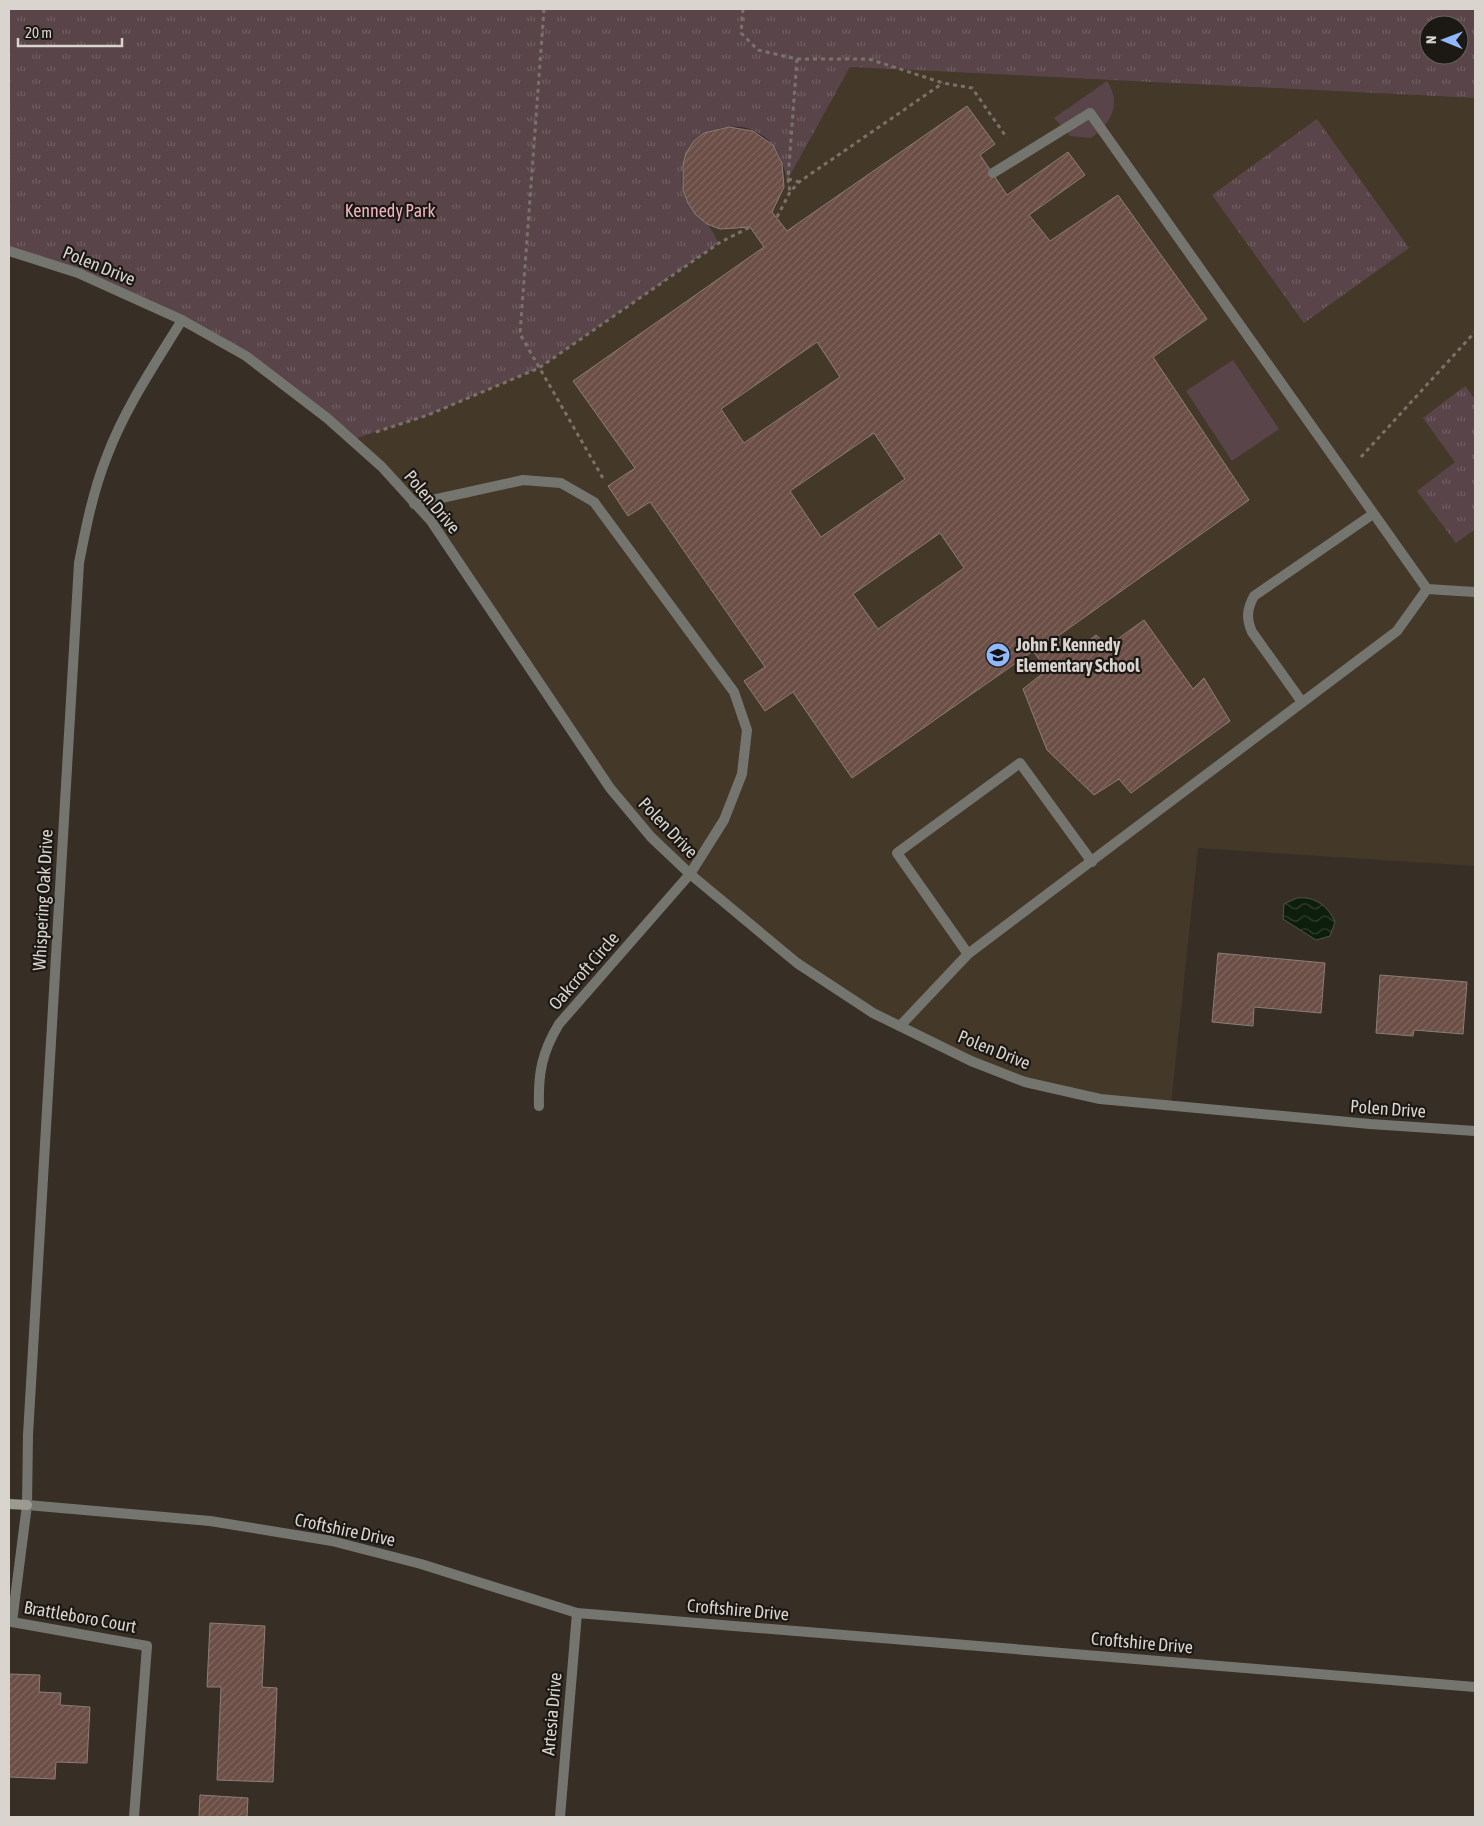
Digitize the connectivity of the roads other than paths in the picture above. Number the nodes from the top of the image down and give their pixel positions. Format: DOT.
graph roads {
  1 [pos="993,173"];
  2 [pos="9,251"];
  3 [pos="182,320"];
  4 [pos="414,504"];
  5 [pos="1373,514"];
  6 [pos="1426,589"];
  7 [pos="1475,592"];
  8 [pos="1302,702"];
  9 [pos="1092,862"];
  10 [pos="690,874"];
  11 [pos="968,954"];
  12 [pos="900,1026"];
  13 [pos="539,1106"];
  14 [pos="1475,1131"];
  15 [pos="9,1504"];
  16 [pos="27,1505"];
  17 [pos="577,1613"];
  18 [pos="1475,1687"];
  19 [pos="134,1817"];
  20 [pos="560,1817"];
  1 -- 5 [label="street"];
  2 -- 3 [label="street, Polen Drive"];
  3 -- 4 [label="street, Polen Drive"];
  3 -- 16 [label="street, Whispering Oak Drive"];
  4 -- 10 [label="street, Polen Drive"];
  4 -- 10 [label="street, Oakcroft Circle"];
  5 -- 6 [label="street"];
  5 -- 8 [label="street"];
  6 -- 7 [label="street"];
  6 -- 8 [label="street"];
  8 -- 9 [label="street"];
  9 -- 11 [label="street"];
  9 -- 11 [label="street"];
  10 -- 12 [label="street, Polen Drive"];
  10 -- 13 [label="street, Oakcroft Circle"];
  11 -- 12 [label="street"];
  12 -- 14 [label="street, Polen Drive"];
  15 -- 16 [label="street, Croftshire Drive"];
  16 -- 17 [label="street, Croftshire Drive"];
  16 -- 19 [label="street, Brattleboro Court"];
  17 -- 18 [label="street, Croftshire Drive"];
  17 -- 20 [label="street, Artesia Drive"];
}
